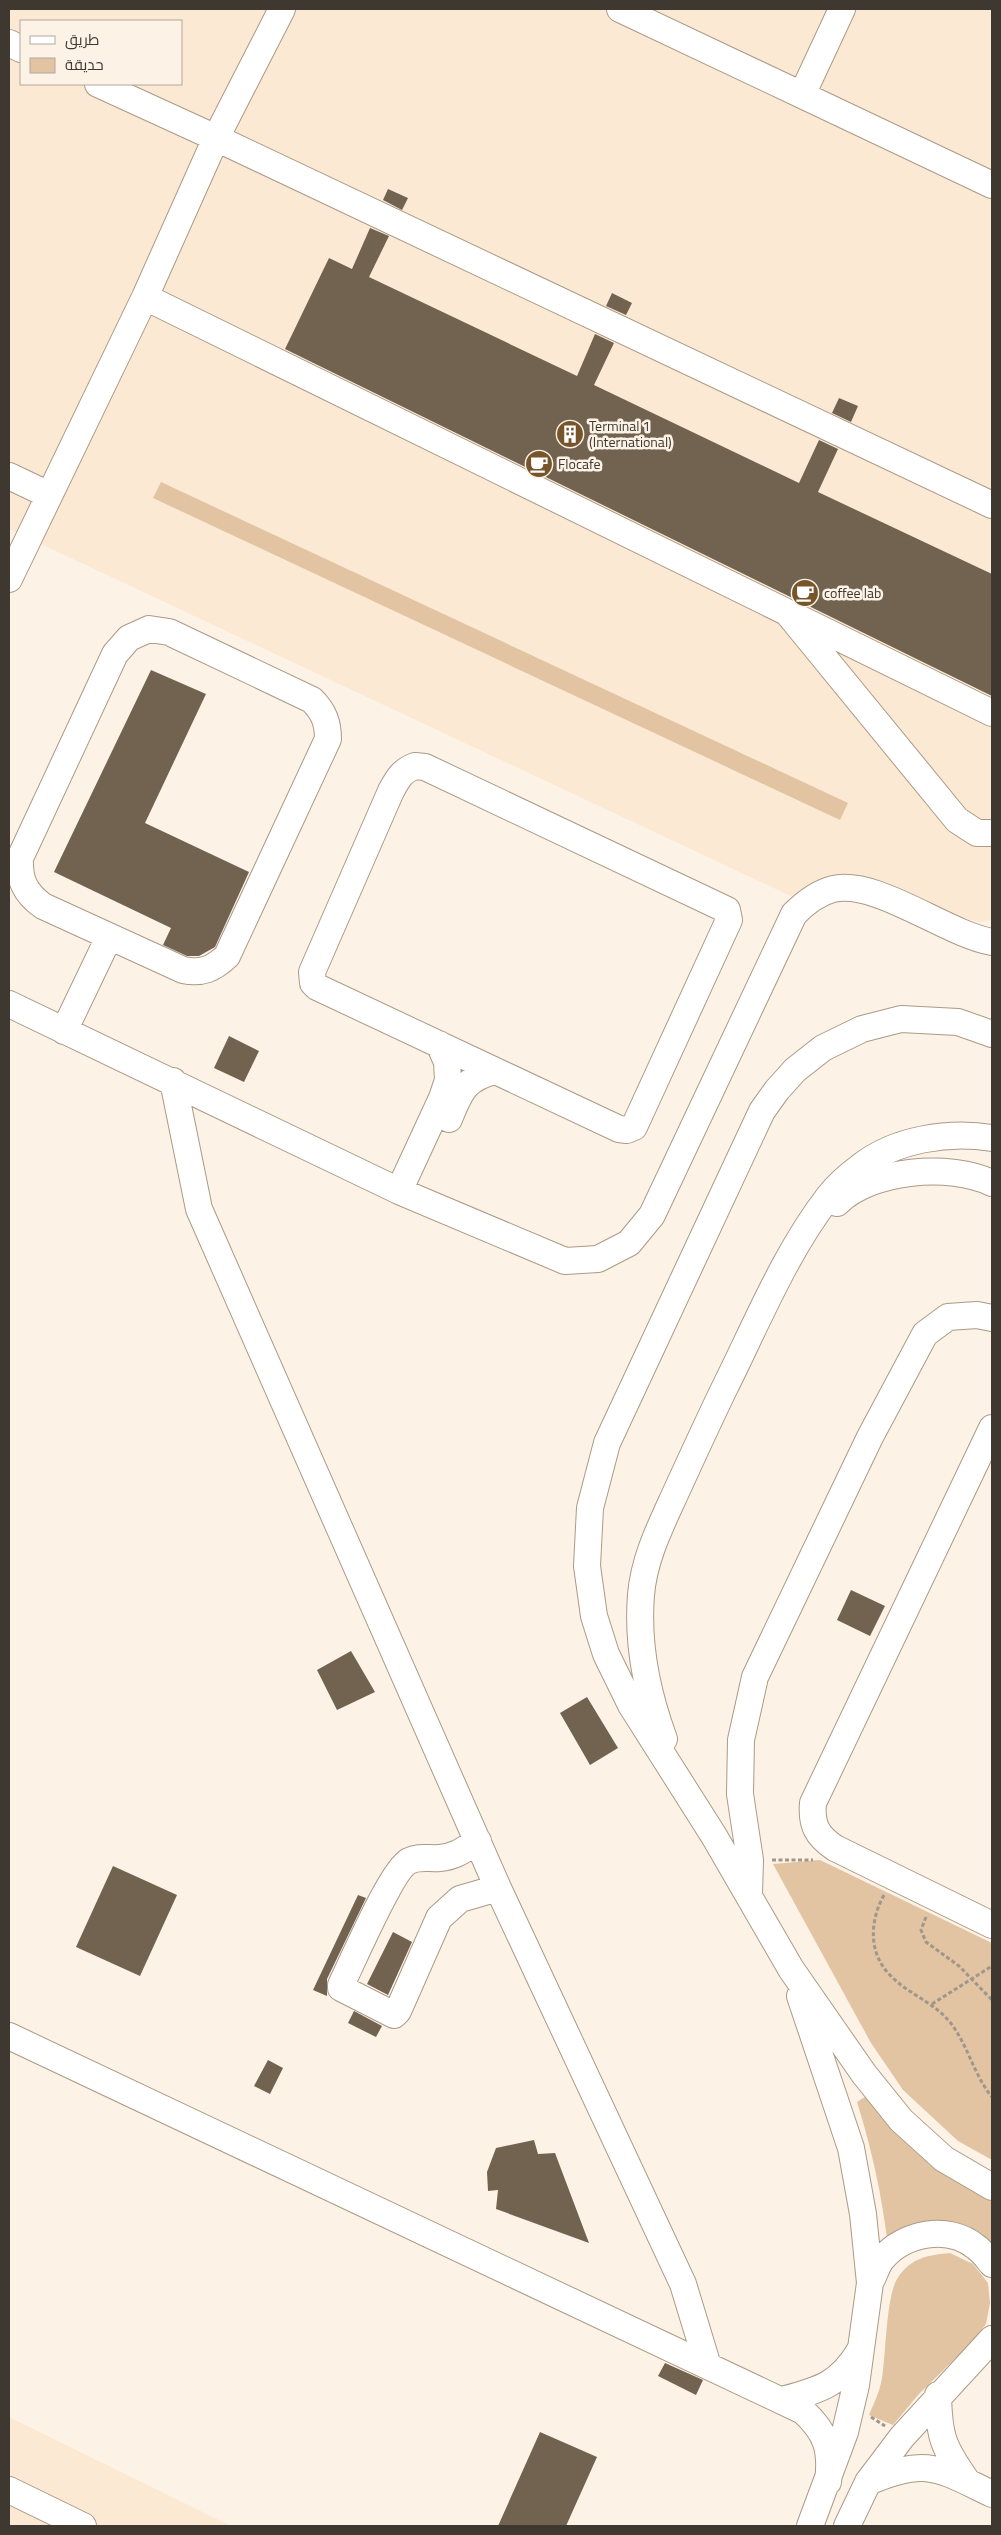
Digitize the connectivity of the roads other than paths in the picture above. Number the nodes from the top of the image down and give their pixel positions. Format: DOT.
graph roads {
  1 [pos="282,9"];
  2 [pos="620,9"];
  3 [pos="842,9"];
  4 [pos="100,85"];
  5 [pos="802,95"];
  6 [pos="216,138"];
  7 [pos="992,185"];
  8 [pos="145,297"];
  9 [pos="9,476"];
  10 [pos="49,495"];
  11 [pos="992,506"];
  12 [pos="9,579"];
  13 [pos="785,609"];
  14 [pos="992,712"];
  15 [pos="992,833"];
  16 [pos="109,937"];
  17 [pos="992,942"];
  18 [pos="9,1004"];
  19 [pos="64,1031"];
  20 [pos="992,1034"];
  21 [pos="439,1044"];
  22 [pos="495,1071"];
  23 [pos="173,1081"];
  24 [pos="992,1138"];
  25 [pos="992,1183"];
  26 [pos="407,1194"];
  27 [pos="786,1263"];
  28 [pos="987,1321"];
  29 [pos="992,1428"];
  30 [pos="680,1782"];
  31 [pos="478,1841"];
  32 [pos="498,1888"];
  33 [pos="748,1894"];
  34 [pos="992,1925"];
  35 [pos="791,1969"];
  36 [pos="9,2036"];
  37 [pos="992,2187"];
  38 [pos="992,2264"];
  39 [pos="870,2283"];
  40 [pos="992,2339"];
  41 [pos="862,2346"];
  42 [pos="708,2366"];
  43 [pos="938,2395"];
  44 [pos="782,2400"];
  45 [pos="967,2481"];
  46 [pos="828,2482"];
  47 [pos="868,2482"];
  48 [pos="9,2490"];
  49 [pos="992,2494"];
  50 [pos="83,2526"];
  51 [pos="810,2526"];
  52 [pos="847,2526"];
  1 -- 6 [label="lane"];
  2 -- 5 [label="lane"];
  3 -- 5 [label="lane"];
  4 -- 6 [label="lane"];
  5 -- 7 [label="lane"];
  6 -- 8 [label="lane"];
  6 -- 11 [label="lane"];
  8 -- 10 [label="lane"];
  8 -- 13 [label="lane"];
  9 -- 10 [label="lane"];
  10 -- 12 [label="lane"];
  13 -- 14 [label="lane"];
  13 -- 15 [label="lane"];
  16 -- 16 [label="lane"];
  16 -- 19 [label="lane"];
  17 -- 26 [label="lane"];
  18 -- 19 [label="lane"];
  19 -- 23 [label="lane"];
  20 -- 30 [label="lane"];
  21 -- 22 [label="lane"];
  21 -- 22 [label="lane"];
  21 -- 26 [label="lane"];
  22 -- 26 [label="lane"];
  23 -- 26 [label="lane"];
  23 -- 31 [label="lane"];
  24 -- 27 [label="lane"];
  25 -- 27 [label="lane"];
  27 -- 30 [label="lane"];
  28 -- 33 [label="lane"];
  29 -- 34 [label="lane"];
  30 -- 33 [label="lane"];
  31 -- 32 [label="lane"];
  31 -- 32 [label="lane"];
  32 -- 42 [label="lane"];
  33 -- 35 [label="lane"];
  35 -- 37 [label="lane"];
  35 -- 39 [label="lane"];
  36 -- 42 [label="lane"];
  38 -- 39 [label="lane"];
  39 -- 41 [label="lane"];
  40 -- 43 [label="lane"];
  41 -- 44 [label="lane"];
  41 -- 46 [label="lane"];
  42 -- 44 [label="lane"];
  43 -- 45 [label="lane"];
  43 -- 47 [label="lane"];
  44 -- 46 [label="lane"];
  45 -- 47 [label="lane"];
  45 -- 49 [label="lane"];
  46 -- 51 [label="lane"];
  47 -- 52 [label="lane"];
  48 -- 50 [label="lane"];
}
